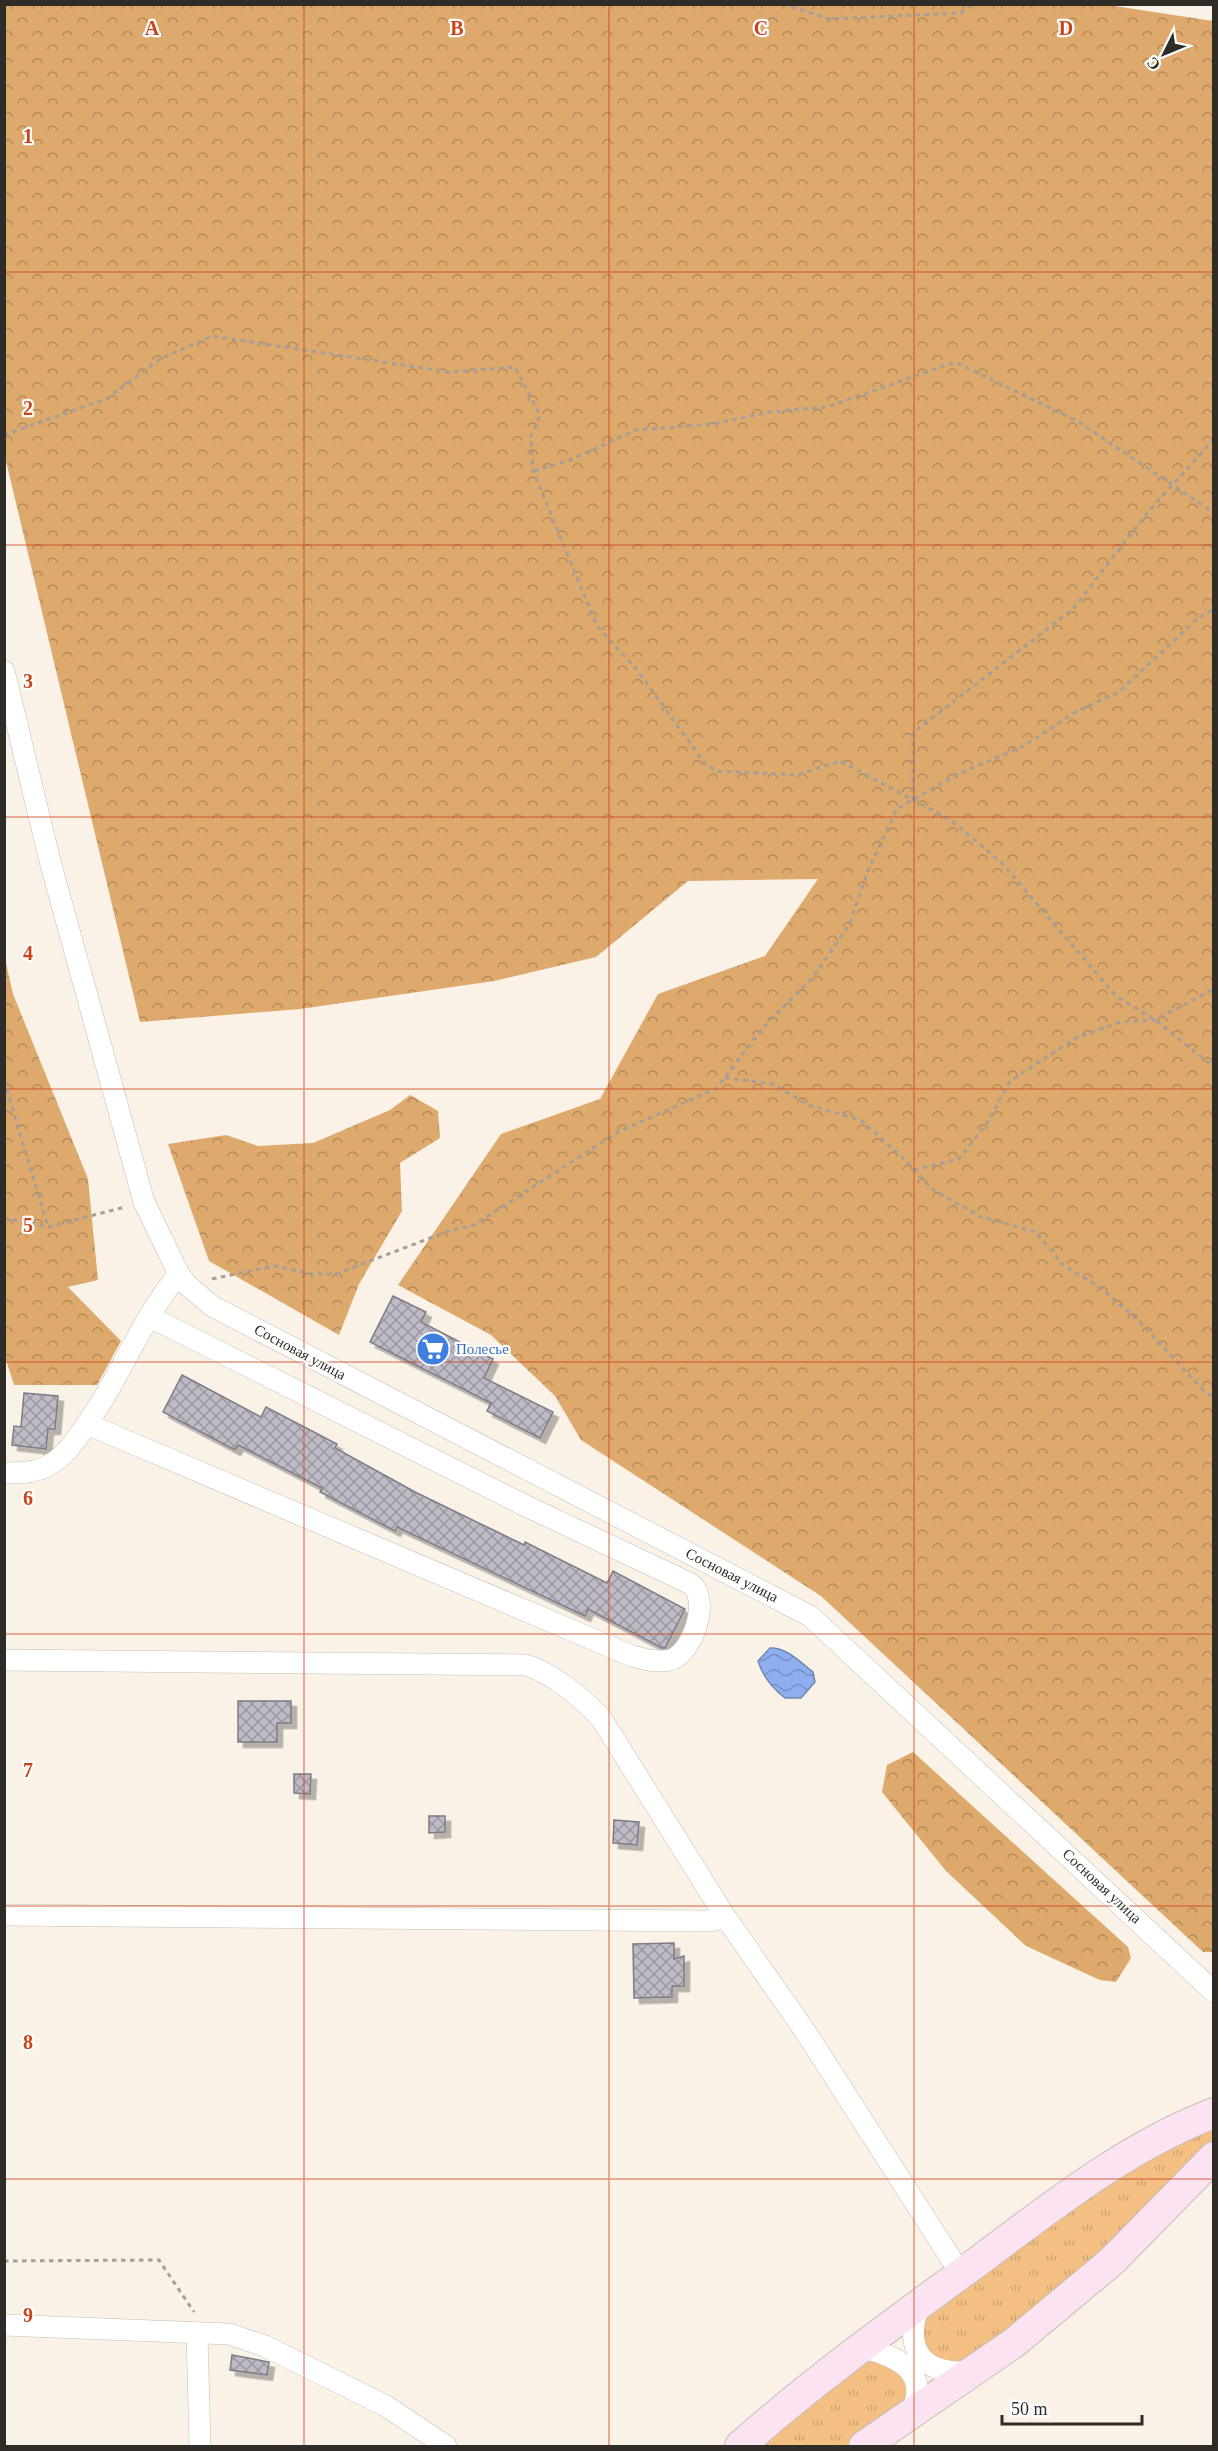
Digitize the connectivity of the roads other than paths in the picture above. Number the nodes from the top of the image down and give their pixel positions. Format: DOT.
graph roads {
  1 [pos="4,671"];
  2 [pos="180,1275"];
  3 [pos="150,1317"];
  4 [pos="87,1424"];
  5 [pos="4,1473"];
  6 [pos="4,1660"];
  7 [pos="4,1915"];
  8 [pos="726,1918"];
  9 [pos="1214,1992"];
  10 [pos="1214,2113"];
  11 [pos="1214,2157"];
  12 [pos="961,2274"];
  13 [pos="919,2304"];
  14 [pos="4,2325"];
  15 [pos="203,2333"];
  16 [pos="862,2348"];
  17 [pos="972,2372"];
  18 [pos="910,2415"];
  19 [pos="200,2446"];
  20 [pos="446,2446"];
  21 [pos="740,2446"];
  22 [pos="864,2446"];
  1 -- 2 [label="street"];
  2 -- 3 [label="street"];
  2 -- 9 [label="street, Сосновая улица"];
  3 -- 4 [label="street"];
  3 -- 4 [label="street"];
  4 -- 5 [label="street"];
  6 -- 8 [label="street"];
  7 -- 8 [label="street"];
  8 -- 12 [label="street"];
  10 -- 12 [label="main road"];
  11 -- 17 [label="main road"];
  12 -- 13 [label="main road"];
  13 -- 16 [label="main road"];
  13 -- 17 [label="street"];
  14 -- 15 [label="street"];
  15 -- 19 [label="street"];
  15 -- 20 [label="street"];
  16 -- 18 [label="street"];
  16 -- 21 [label="main road"];
  17 -- 18 [label="main road"];
  18 -- 22 [label="main road"];
}
